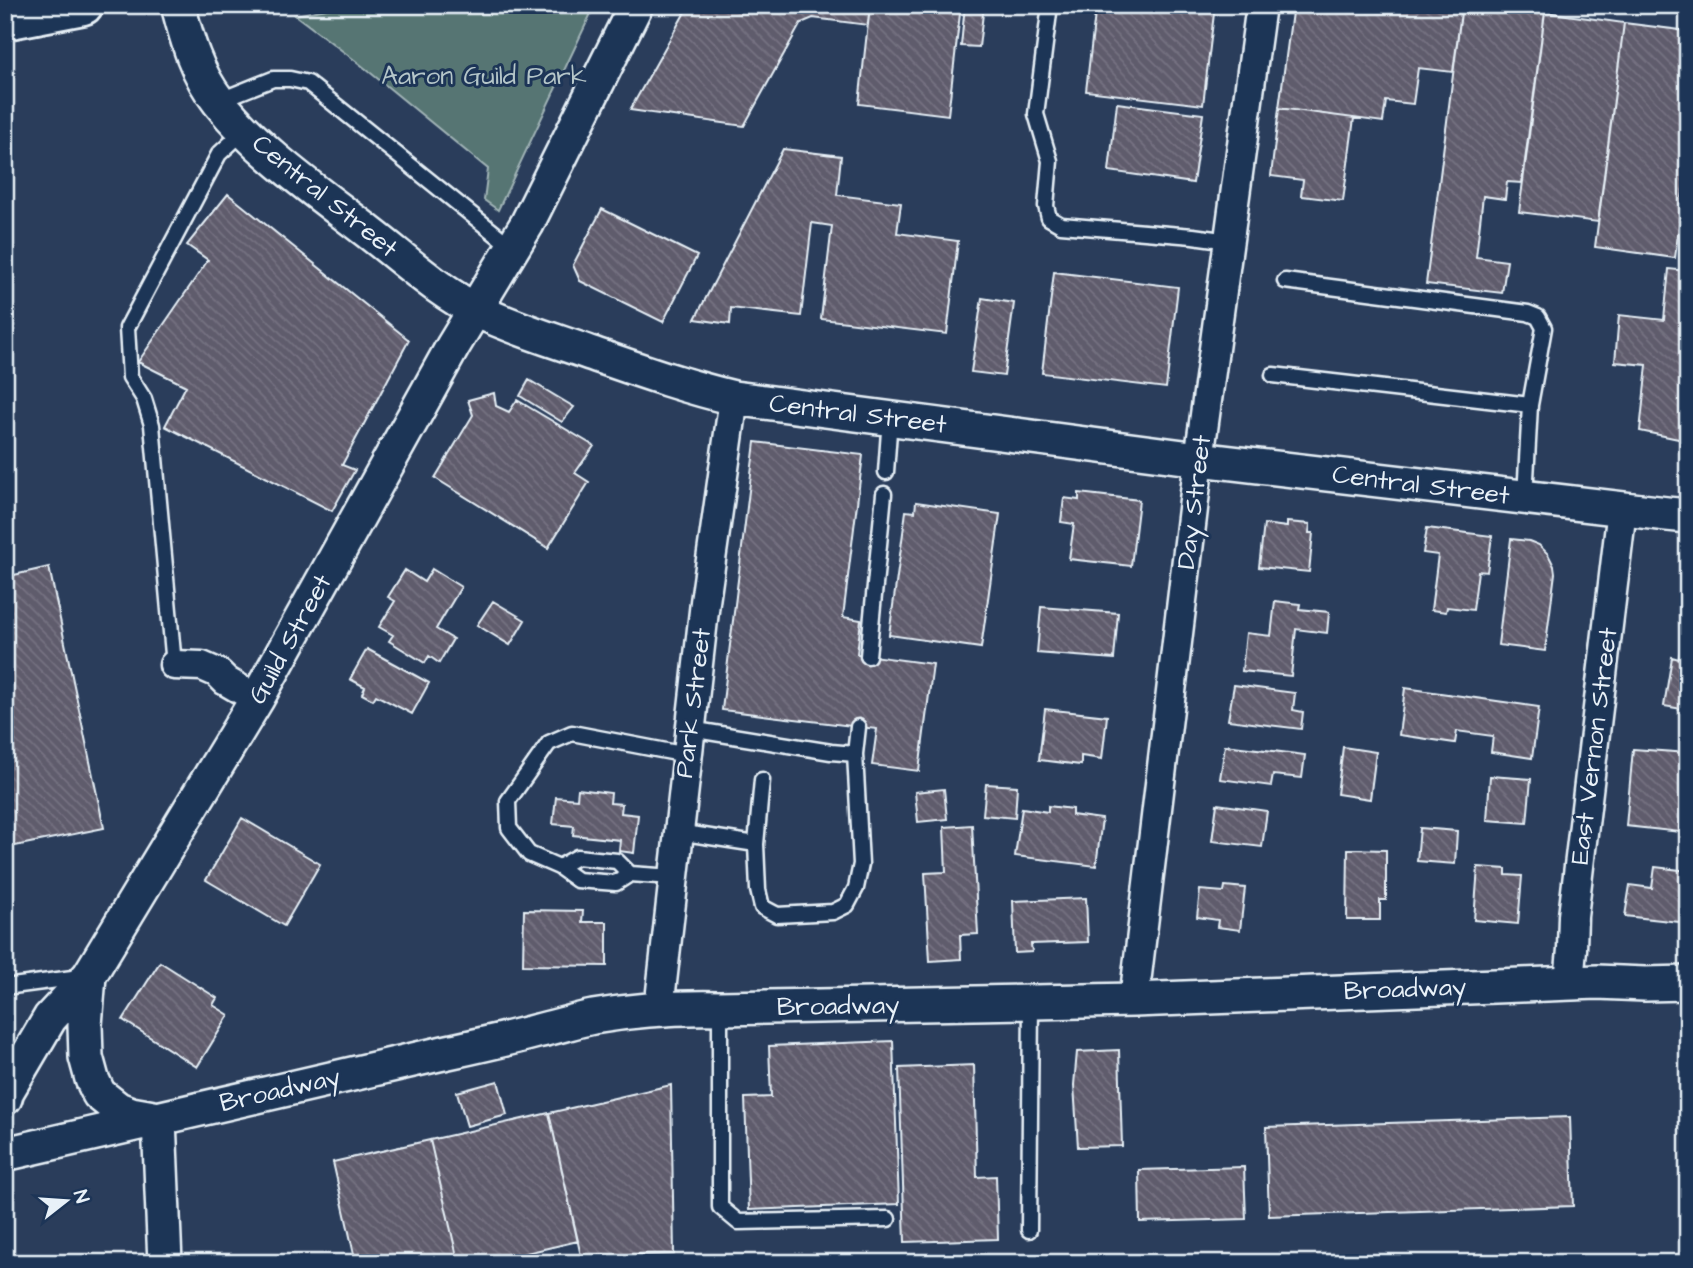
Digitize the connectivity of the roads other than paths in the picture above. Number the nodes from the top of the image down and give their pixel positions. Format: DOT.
graph roads {
  1 [pos="83,5"];
  2 [pos="178,5"];
  3 [pos="636,5"];
  4 [pos="1050,5"];
  5 [pos="1261,5"];
  6 [pos="45,9"];
  7 [pos="5,20"];
  8 [pos="218,101"];
  9 [pos="244,131"];
  10 [pos="1229,241"];
  11 [pos="513,248"];
  12 [pos="1285,281"];
  13 [pos="475,310"];
  14 [pos="1273,375"];
  15 [pos="734,398"];
  16 [pos="1530,405"];
  17 [pos="890,418"];
  18 [pos="1199,458"];
  19 [pos="886,472"];
  20 [pos="884,494"];
  21 [pos="1525,497"];
  22 [pos="1622,509"];
  23 [pos="1688,516"];
  24 [pos="868,656"];
  25 [pos="174,665"];
  26 [pos="257,699"];
  27 [pos="858,727"];
  28 [pos="689,742"];
  29 [pos="855,754"];
  30 [pos="762,780"];
  31 [pos="678,832"];
  32 [pos="756,844"];
  33 [pos="559,867"];
  34 [pos="630,874"];
  35 [pos="674,877"];
  36 [pos="89,976"];
  37 [pos="1688,982"];
  38 [pos="1569,983"];
  39 [pos="5,987"];
  40 [pos="1134,1000"];
  41 [pos="1031,1002"];
  42 [pos="720,1008"];
  43 [pos="659,1009"];
  44 [pos="5,1098"];
  45 [pos="159,1119"];
  46 [pos="5,1154"];
  47 [pos="888,1219"];
  48 [pos="1029,1230"];
  49 [pos="165,1263"];
  1 -- 6 [label="main road"];
  2 -- 8 [label="street, Central Street"];
  3 -- 11 [label="street, Guild Street"];
  4 -- 10 [label="lane"];
  5 -- 10 [label="street, Day Street"];
  6 -- 7 [label="main road"];
  8 -- 9 [label="street, Central Street"];
  8 -- 11 [label="lane"];
  9 -- 13 [label="street, Central Street"];
  9 -- 25 [label="lane"];
  10 -- 18 [label="street, Day Street"];
  11 -- 13 [label="street, Guild Street"];
  12 -- 16 [label="lane"];
  13 -- 15 [label="street, Central Street"];
  13 -- 26 [label="street, Guild Street"];
  14 -- 16 [label="lane"];
  15 -- 17 [label="street, Central Street"];
  15 -- 28 [label="street, Park Street"];
  16 -- 21 [label="lane"];
  17 -- 18 [label="street, Central Street"];
  17 -- 19 [label="lane"];
  18 -- 21 [label="street, Central Street"];
  18 -- 40 [label="street, Day Street"];
  20 -- 24 [label="lane"];
  21 -- 22 [label="street, Central Street"];
  22 -- 23 [label="street, Central Street"];
  22 -- 38 [label="street, East Vernon Street"];
  25 -- 26 [label="street"];
  26 -- 36 [label="street, Guild Street"];
  27 -- 29 [label="lane"];
  28 -- 29 [label="lane"];
  28 -- 31 [label="street, Park Street"];
  28 -- 33 [label="lane"];
  29 -- 32 [label="lane"];
  30 -- 32 [label="lane"];
  31 -- 32 [label="lane"];
  31 -- 35 [label="street, Park Street"];
  33 -- 34 [label="lane"];
  33 -- 34 [label="lane"];
  34 -- 35 [label="lane"];
  35 -- 43 [label="street, Park Street"];
  36 -- 39 [label="lane"];
  36 -- 44 [label="street"];
  36 -- 45 [label="street, Guild Street"];
  37 -- 38 [label="street, Broadway"];
  38 -- 40 [label="street, Broadway"];
  40 -- 41 [label="street, Broadway"];
  41 -- 42 [label="street, Broadway"];
  41 -- 48 [label="lane"];
  42 -- 43 [label="street, Broadway"];
  42 -- 47 [label="lane"];
  43 -- 45 [label="street, Broadway"];
  45 -- 46 [label="street, Broadway"];
  45 -- 49 [label="street"];
}
